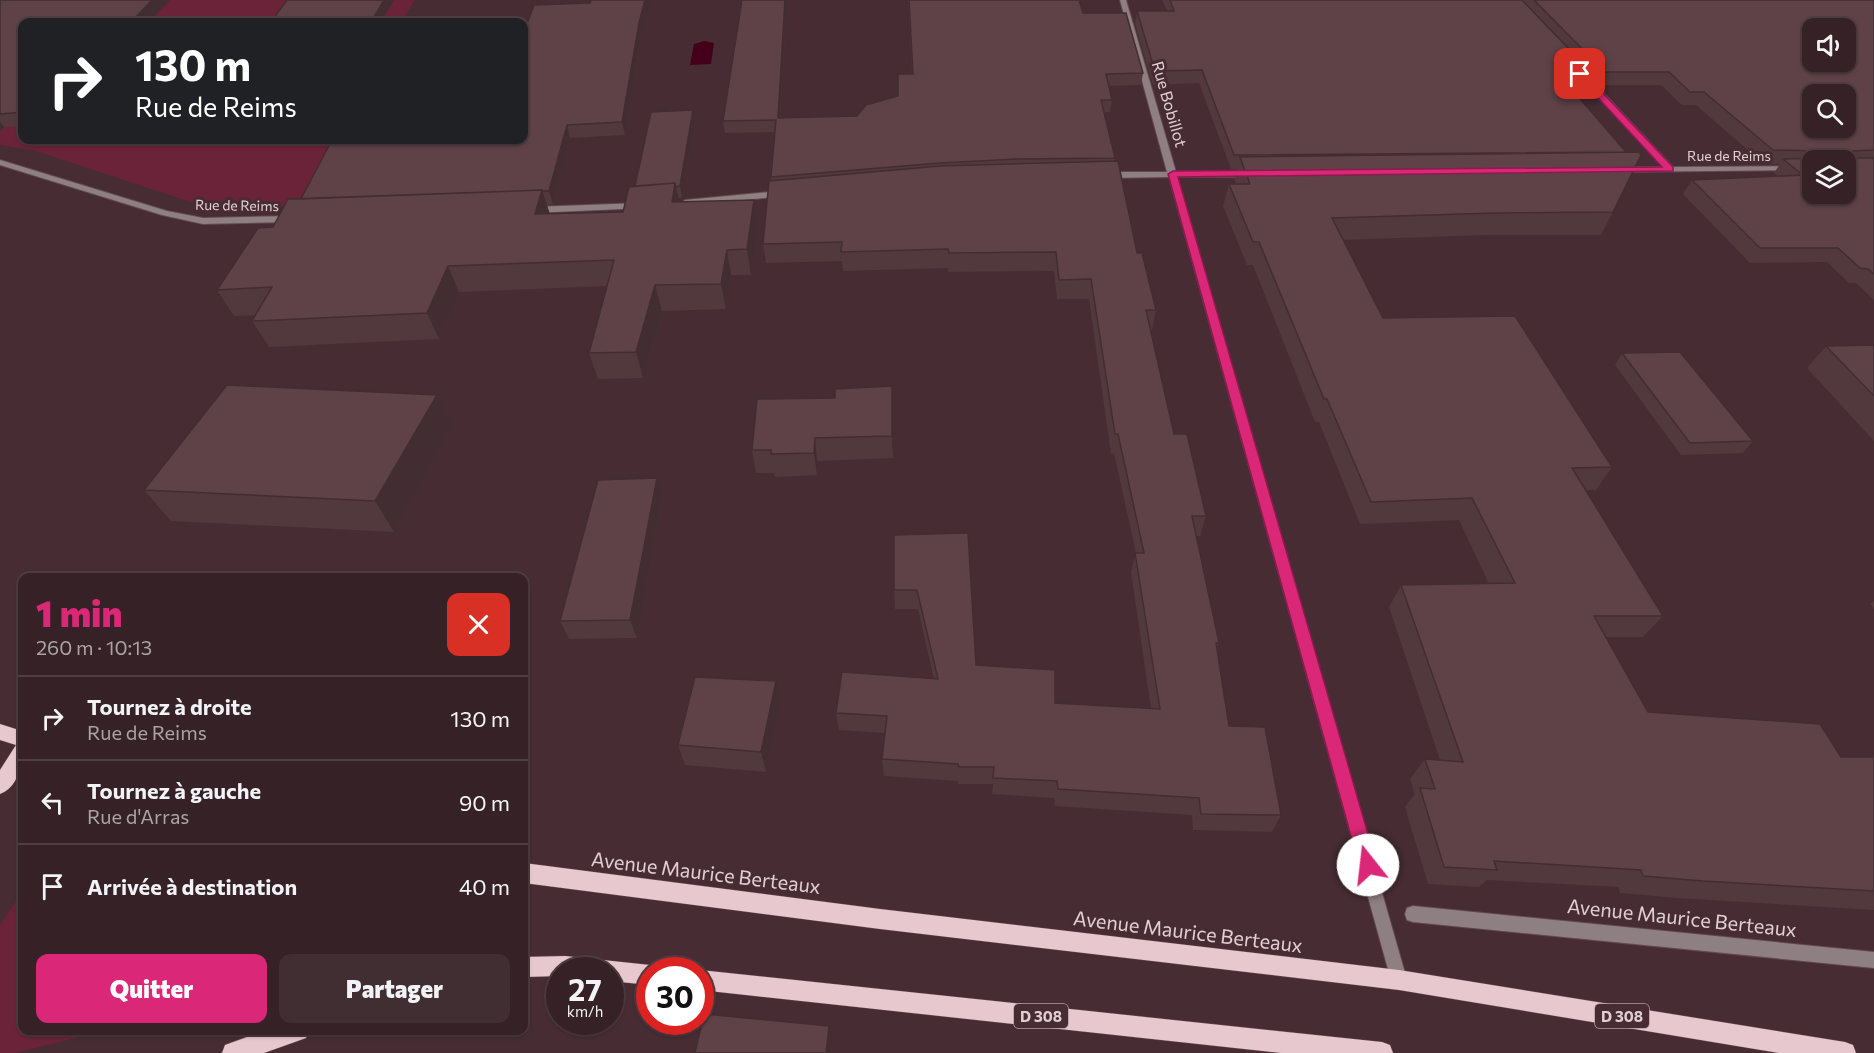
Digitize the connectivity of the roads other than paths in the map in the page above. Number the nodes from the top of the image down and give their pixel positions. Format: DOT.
graph roads {
  1 [pos="1123,0"];
  2 [pos="1568,60"];
  3 [pos="0,162"];
  4 [pos="1802,168"];
  5 [pos="1670,169"];
  6 [pos="1610,170"];
  7 [pos="1173,174"];
  8 [pos="1263,174"];
  9 [pos="1093,175"];
  10 [pos="786,194"];
  11 [pos="670,204"];
  12 [pos="647,206"];
  13 [pos="519,211"];
  14 [pos="309,218"];
  15 [pos="0,732"];
  16 [pos="18,738"];
  17 [pos="18,757"];
  18 [pos="0,786"];
  19 [pos="528,874"];
  20 [pos="1413,914"];
  21 [pos="1874,960"];
  22 [pos="546,966"];
  23 [pos="528,967"];
  24 [pos="1399,980"];
  25 [pos="714,981"];
  26 [pos="284,1035"];
  27 [pos="233,1053"];
  28 [pos="1382,1053"];
  29 [pos="1845,1053"];
  1 -- 7 [label="street, Rue Bobillot"];
  2 -- 5 [label="street"];
  3 -- 14 [label="street, Rue de Reims"];
  4 -- 5 [label="street, Rue de Reims"];
  5 -- 6 [label="street, Rue de Reims"];
  7 -- 8 [label="street"];
  7 -- 9 [label="street"];
  7 -- 24 [label="street, Rue Bobillot"];
  10 -- 11 [label="street"];
  12 -- 13 [label="street"];
  15 -- 16 [label="main road"];
  17 -- 18 [label="main road"];
  19 -- 24 [label="main road, Avenue Maurice Berteaux"];
  20 -- 21 [label="street, Avenue Maurice Berteaux"];
  22 -- 23 [label="main road"];
  24 -- 29 [label="main road, Avenue Maurice Berteaux / D 308"];
  25 -- 28 [label="main road, D 308"];
  26 -- 27 [label="main road"];
}
